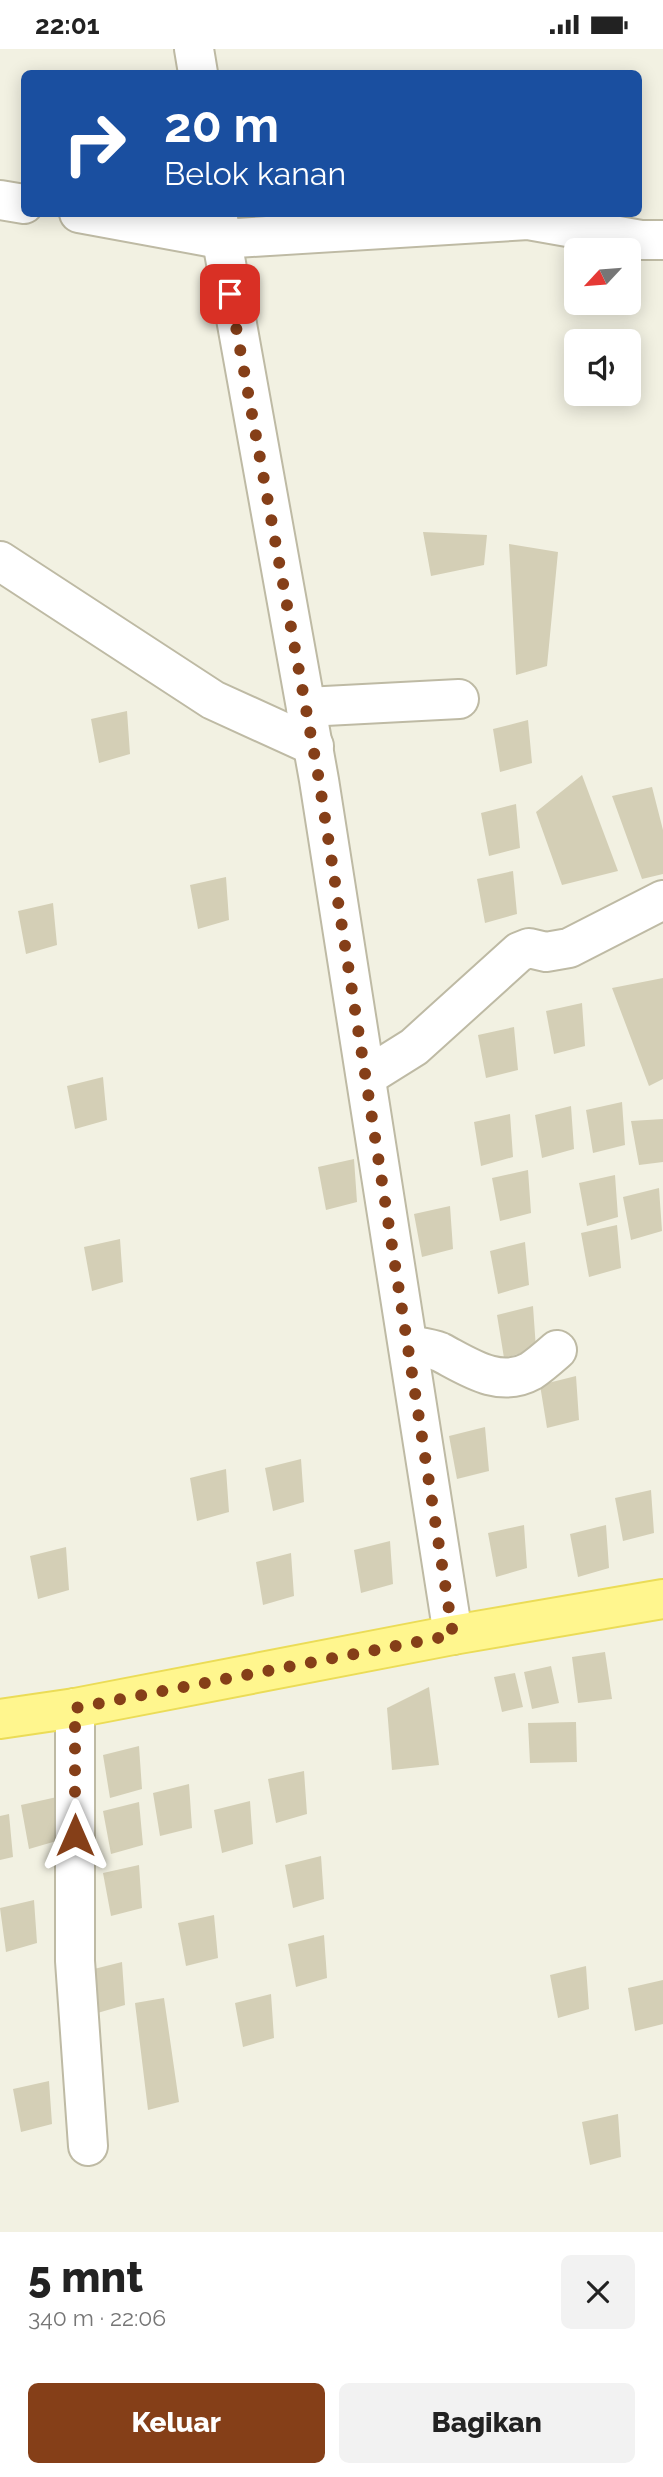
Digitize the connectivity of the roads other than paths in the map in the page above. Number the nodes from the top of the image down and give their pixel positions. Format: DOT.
graph roads {
  1 [pos="194,49"];
  2 [pos="198,70"];
  3 [pos="0,199"];
  4 [pos="21,203"];
  5 [pos="122,217"];
  6 [pos="218,226"];
  7 [pos="663,240"];
  8 [pos="0,561"];
  9 [pos="459,699"];
  10 [pos="306,707"];
  11 [pos="314,746"];
  12 [pos="663,900"];
  13 [pos="366,1077"];
  14 [pos="408,1345"];
  15 [pos="557,1350"];
  16 [pos="663,1599"];
  17 [pos="453,1635"];
  18 [pos="75,1708"];
  19 [pos="0,1719"];
  20 [pos="88,2145"];
  1 -- 2 [label="street"];
  3 -- 4 [label="street"];
  5 -- 6 [label="street"];
  6 -- 7 [label="street"];
  6 -- 10 [label="street"];
  8 -- 11 [label="street"];
  9 -- 10 [label="street"];
  10 -- 11 [label="street"];
  11 -- 13 [label="street"];
  12 -- 13 [label="street"];
  13 -- 14 [label="street"];
  14 -- 15 [label="street"];
  14 -- 17 [label="street"];
  16 -- 17 [label="main road"];
  17 -- 18 [label="main road"];
  18 -- 19 [label="main road"];
  18 -- 20 [label="street"];
}
